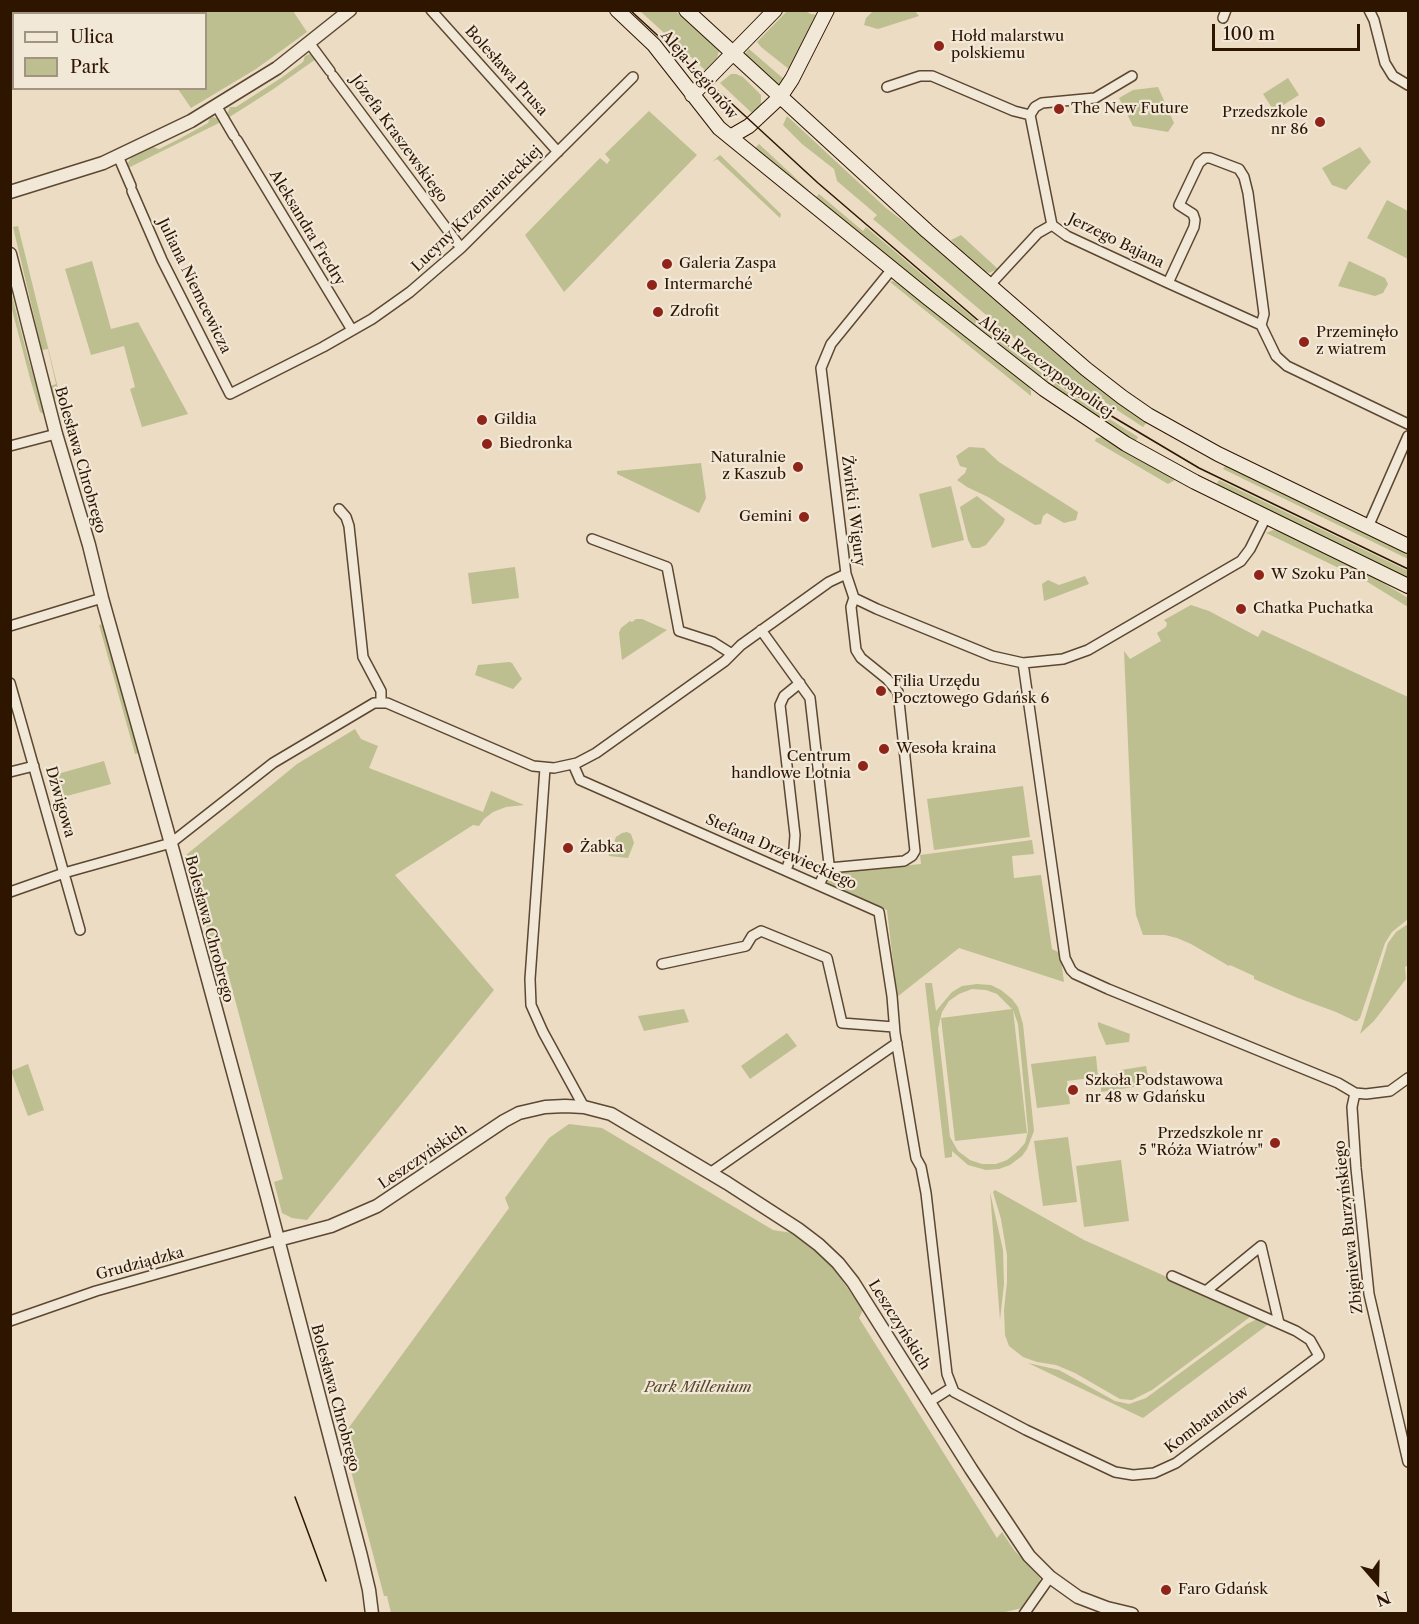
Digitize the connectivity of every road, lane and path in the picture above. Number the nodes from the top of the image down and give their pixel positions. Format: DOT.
graph roads {
  1 [pos="350,10"];
  2 [pos="431,10"];
  3 [pos="617,10"];
  4 [pos="686,10"];
  5 [pos="775,10"];
  6 [pos="827,10"];
  7 [pos="1368,10"];
  8 [pos="310,44"];
  9 [pos="734,53"];
  10 [pos="1132,76"];
  11 [pos="633,77"];
  12 [pos="1408,86"];
  13 [pos="887,87"];
  14 [pos="692,94"];
  15 [pos="780,97"];
  16 [pos="217,107"];
  17 [pos="1030,115"];
  18 [pos="730,137"];
  19 [pos="558,152"];
  20 [pos="118,156"];
  21 [pos="10,192"];
  22 [pos="1052,225"];
  23 [pos="461,248"];
  24 [pos="10,254"];
  25 [pos="892,269"];
  26 [pos="1168,283"];
  27 [pos="989,286"];
  28 [pos="1261,326"];
  29 [pos="352,330"];
  30 [pos="231,394"];
  31 [pos="1408,424"];
  32 [pos="56,434"];
  33 [pos="1408,436"];
  34 [pos="10,446"];
  35 [pos="339,509"];
  36 [pos="1266,517"];
  37 [pos="1368,527"];
  38 [pos="592,539"];
  39 [pos="1408,546"];
  40 [pos="846,574"];
  41 [pos="1408,586"];
  42 [pos="102,598"];
  43 [pos="854,598"];
  44 [pos="10,626"];
  45 [pos="761,630"];
  46 [pos="732,654"];
  47 [pos="1023,663"];
  48 [pos="10,683"];
  49 [pos="800,683"];
  50 [pos="381,702"];
  51 [pos="573,764"];
  52 [pos="34,765"];
  53 [pos="545,768"];
  54 [pos="10,772"];
  55 [pos="171,843"];
  56 [pos="828,868"];
  57 [pos="786,870"];
  58 [pos="64,873"];
  59 [pos="819,885"];
  60 [pos="10,892"];
  61 [pos="80,930"];
  62 [pos="662,964"];
  63 [pos="894,1027"];
  64 [pos="897,1043"];
  65 [pos="1408,1078"];
  66 [pos="1355,1093"];
  67 [pos="584,1107"];
  68 [pos="710,1173"];
  69 [pos="278,1240"];
  70 [pos="1172,1276"];
  71 [pos="1206,1291"];
  72 [pos="10,1321"];
  73 [pos="1279,1323"];
  74 [pos="951,1388"];
  75 [pos="929,1402"];
  76 [pos="1408,1462"];
  77 [pos="1050,1577"];
  78 [pos="1124,1613"];
  79 [pos="372,1614"];
  80 [pos="1024,1614"];
  1 -- 8 [label="street"];
  2 -- 19 [label="street, Bolesława Prusa"];
  3 -- 14 [label="main road, Aleja Legionów"];
  4 -- 9 [label="main road, Aleja Legionów"];
  5 -- 9 [label="main road"];
  6 -- 15 [label="main road"];
  7 -- 12 [label="street"];
  8 -- 16 [label="street"];
  8 -- 23 [label="street, Józefa Kraszewskiego"];
  9 -- 14 [label="main road"];
  9 -- 15 [label="main road, Aleja Legionów"];
  10 -- 17 [label="street"];
  11 -- 19 [label="street, Lucyny Krzemienieckiej"];
  13 -- 17 [label="street"];
  14 -- 18 [label="main road, Aleja Legionów"];
  15 -- 18 [label="main road"];
  15 -- 27 [label="main road, Aleja Rzeczypospolitej"];
  16 -- 20 [label="street"];
  16 -- 29 [label="street, Aleksandra Fredry"];
  17 -- 22 [label="street, Jerzego Bajana"];
  18 -- 25 [label="main road, Aleja Rzeczypospolitej"];
  19 -- 23 [label="street, Lucyny Krzemienieckiej"];
  20 -- 21 [label="street"];
  20 -- 30 [label="street, Juliana Niemcewicza"];
  22 -- 26 [label="street, Jerzego Bajana"];
  22 -- 27 [label="street, Jerzego Bajana"];
  23 -- 29 [label="street, Lucyny Krzemienieckiej"];
  24 -- 32 [label="street, Bolesława Chrobrego"];
  25 -- 36 [label="main road, Aleja Rzeczypospolitej"];
  25 -- 40 [label="street, Żwirki i Wigury"];
  26 -- 28 [label="street, Jerzego Bajana"];
  26 -- 28 [label="street, Jerzego Bajana"];
  27 -- 37 [label="main road, Aleja Rzeczypospolitej"];
  28 -- 31 [label="street"];
  29 -- 30 [label="street, Lucyny Krzemienieckiej"];
  32 -- 34 [label="street"];
  32 -- 42 [label="street, Bolesława Chrobrego"];
  33 -- 37 [label="street"];
  35 -- 50 [label="street"];
  36 -- 41 [label="main road, Aleja Rzeczypospolitej"];
  36 -- 47 [label="street"];
  37 -- 39 [label="main road, Aleja Rzeczypospolitej"];
  38 -- 46 [label="street"];
  40 -- 43 [label="street, Żwirki i Wigury"];
  40 -- 45 [label="street"];
  42 -- 44 [label="street"];
  42 -- 55 [label="street, Bolesława Chrobrego"];
  43 -- 47 [label="street"];
  43 -- 56 [label="street, Żwirki i Wigury"];
  45 -- 46 [label="street"];
  45 -- 49 [label="street"];
  46 -- 51 [label="street"];
  47 -- 66 [label="street"];
  48 -- 52 [label="street, Dźwigowa"];
  49 -- 56 [label="street"];
  49 -- 57 [label="street"];
  50 -- 53 [label="street"];
  50 -- 55 [label="street"];
  51 -- 53 [label="street"];
  51 -- 57 [label="street, Stefana Drzewieckiego"];
  52 -- 54 [label="street"];
  52 -- 58 [label="street, Dźwigowa"];
  53 -- 67 [label="street"];
  55 -- 58 [label="street"];
  55 -- 69 [label="street, Bolesława Chrobrego"];
  56 -- 59 [label="street"];
  57 -- 59 [label="street, Stefana Drzewieckiego"];
  58 -- 60 [label="street"];
  58 -- 61 [label="street, Dźwigowa"];
  59 -- 63 [label="street, Stefana Drzewieckiego"];
  62 -- 63 [label="street"];
  63 -- 64 [label="street, Stefana Drzewieckiego"];
  64 -- 68 [label="street"];
  64 -- 74 [label="street"];
  65 -- 66 [label="street"];
  66 -- 76 [label="street, Zbigniewa Burzyńskiego"];
  67 -- 68 [label="street, Leszczyńskich"];
  67 -- 69 [label="street, Leszczyńskich"];
  68 -- 75 [label="street, Leszczyńskich"];
  69 -- 72 [label="street, Grudziądzka"];
  69 -- 79 [label="street, Bolesława Chrobrego"];
  70 -- 71 [label="street, Kombatantów"];
  71 -- 73 [label="street, Kombatantów"];
  71 -- 73 [label="street"];
  73 -- 74 [label="street, Kombatantów"];
  74 -- 75 [label="street"];
  75 -- 77 [label="street, Leszczyńskich"];
  77 -- 78 [label="street, Leszczyńskich"];
  77 -- 80 [label="street"];
}
